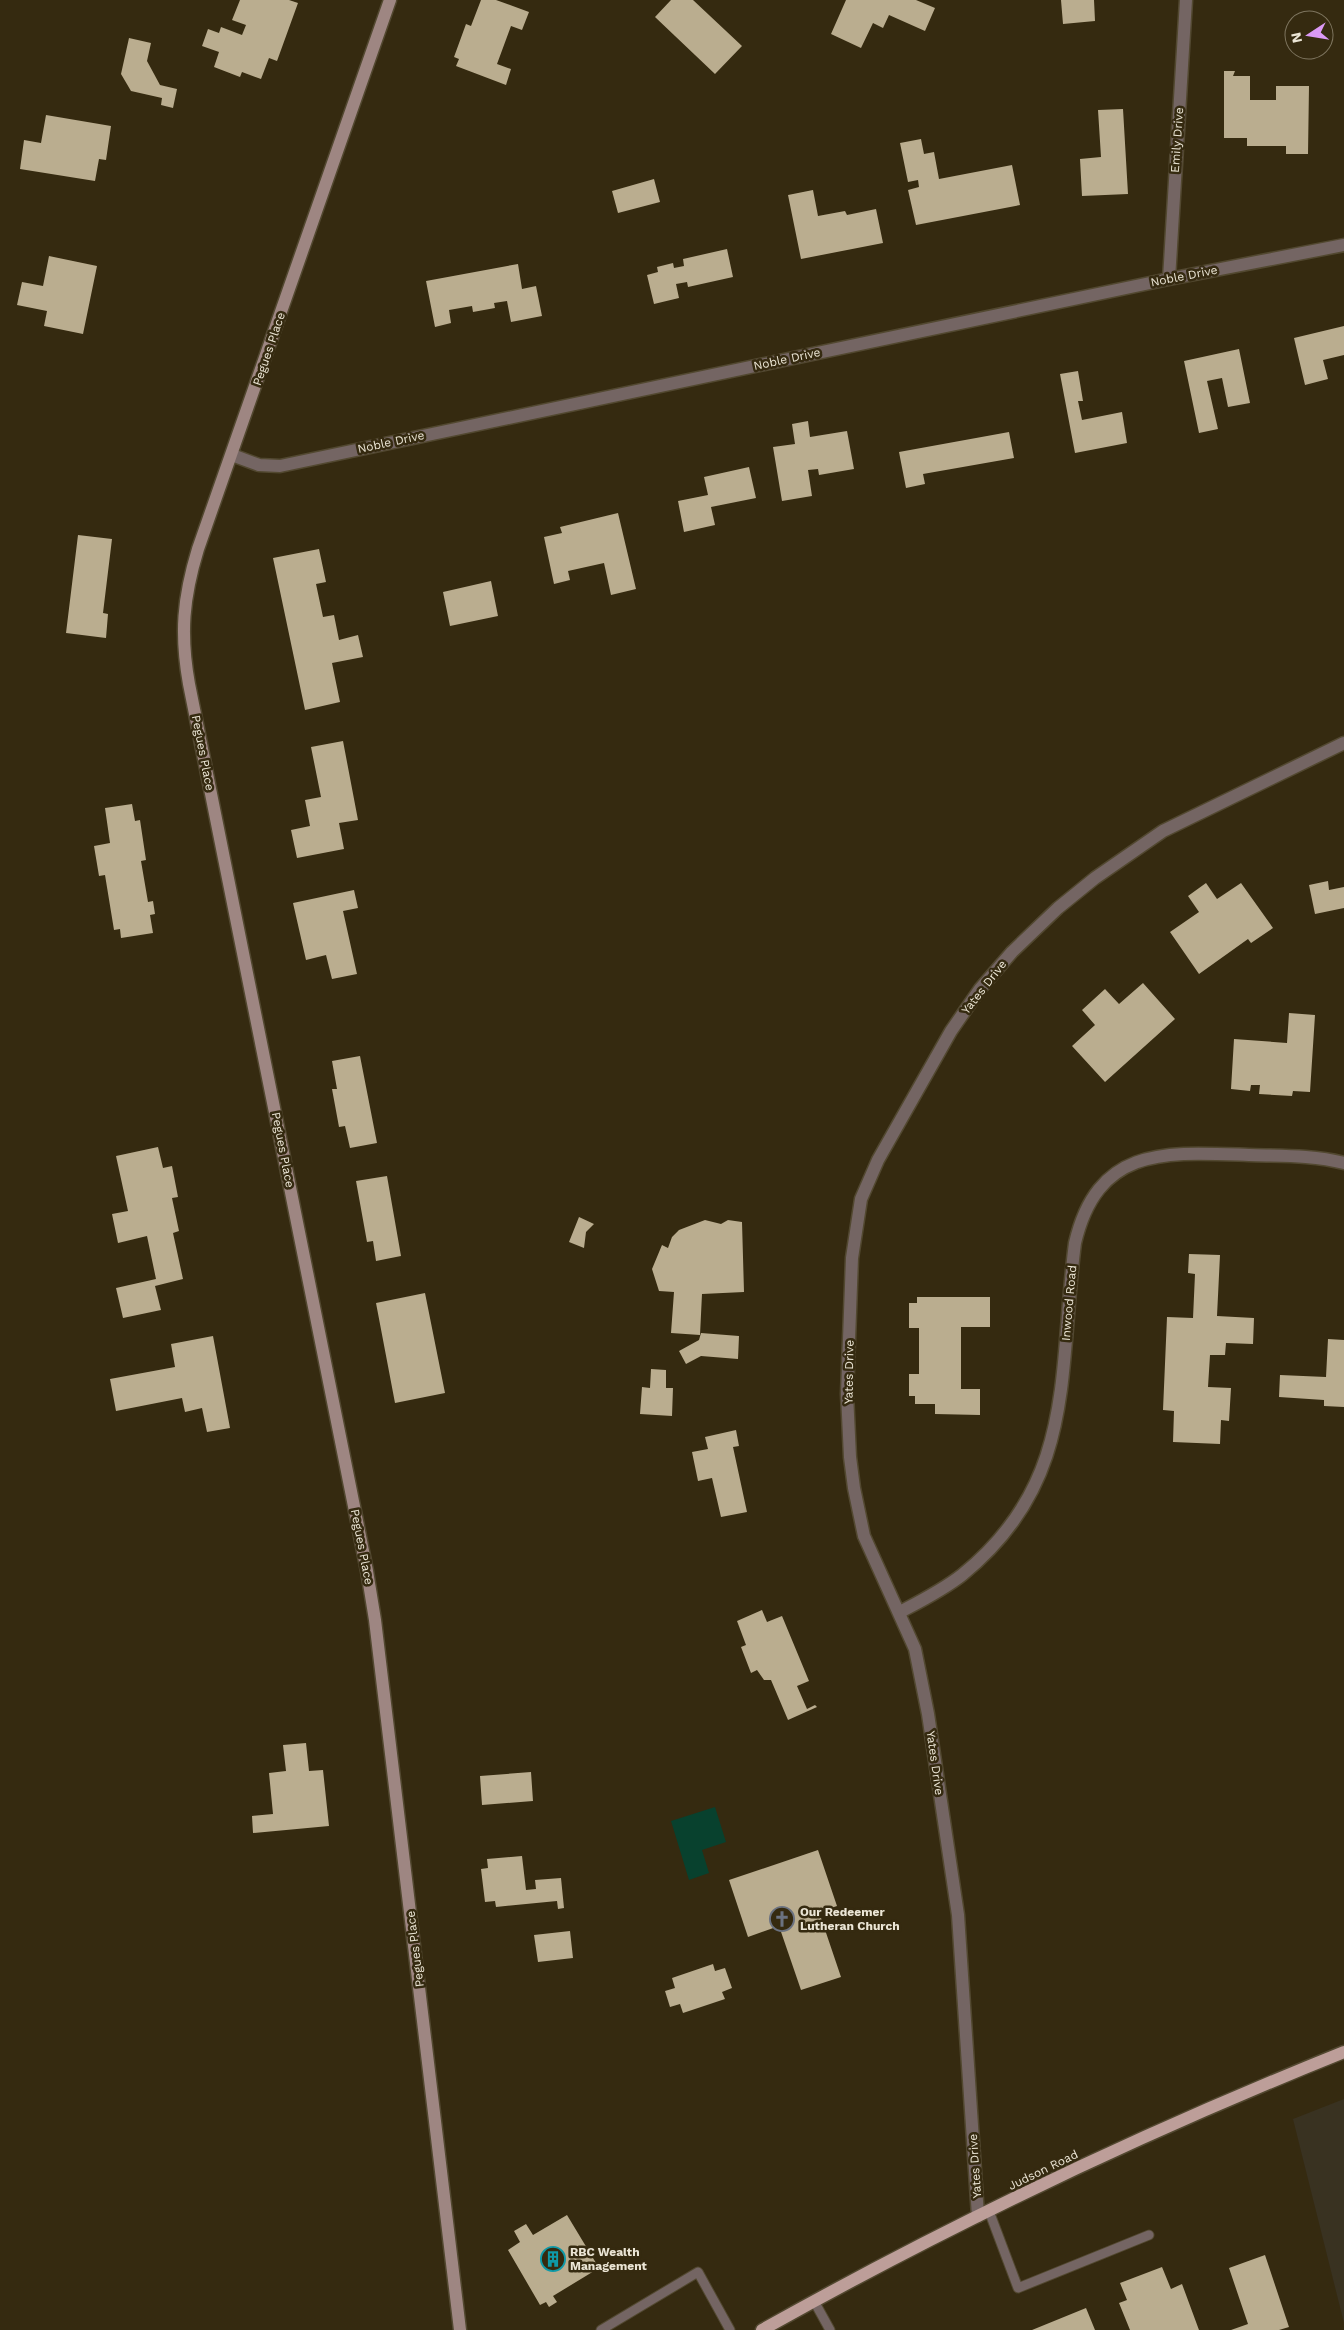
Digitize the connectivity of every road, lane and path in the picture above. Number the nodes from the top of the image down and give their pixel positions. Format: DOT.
graph roads {
  1 [pos="390,0"];
  2 [pos="1186,0"];
  3 [pos="1344,245"];
  4 [pos="1168,279"];
  5 [pos="232,455"];
  6 [pos="1344,743"];
  7 [pos="1344,1163"];
  8 [pos="900,1612"];
  9 [pos="1344,2052"];
  10 [pos="984,2214"];
  11 [pos="1149,2235"];
  12 [pos="814,2301"];
  13 [pos="460,2330"];
  14 [pos="601,2330"];
  15 [pos="730,2330"];
  16 [pos="762,2330"];
  17 [pos="830,2330"];
  1 -- 5 [label="street, Pegues Place"];
  2 -- 4 [label="street, Emily Drive"];
  3 -- 4 [label="street, Noble Drive"];
  4 -- 5 [label="street, Noble Drive"];
  5 -- 13 [label="street, Pegues Place"];
  6 -- 8 [label="street, Yates Drive"];
  7 -- 8 [label="street, Inwood Road"];
  8 -- 10 [label="street, Yates Drive"];
  9 -- 10 [label="main road, Judson Road"];
  10 -- 11 [label="lane"];
  10 -- 12 [label="main road, Judson Road"];
  12 -- 16 [label="main road, Judson Road"];
  12 -- 17 [label="lane"];
  14 -- 15 [label="lane"];
}
